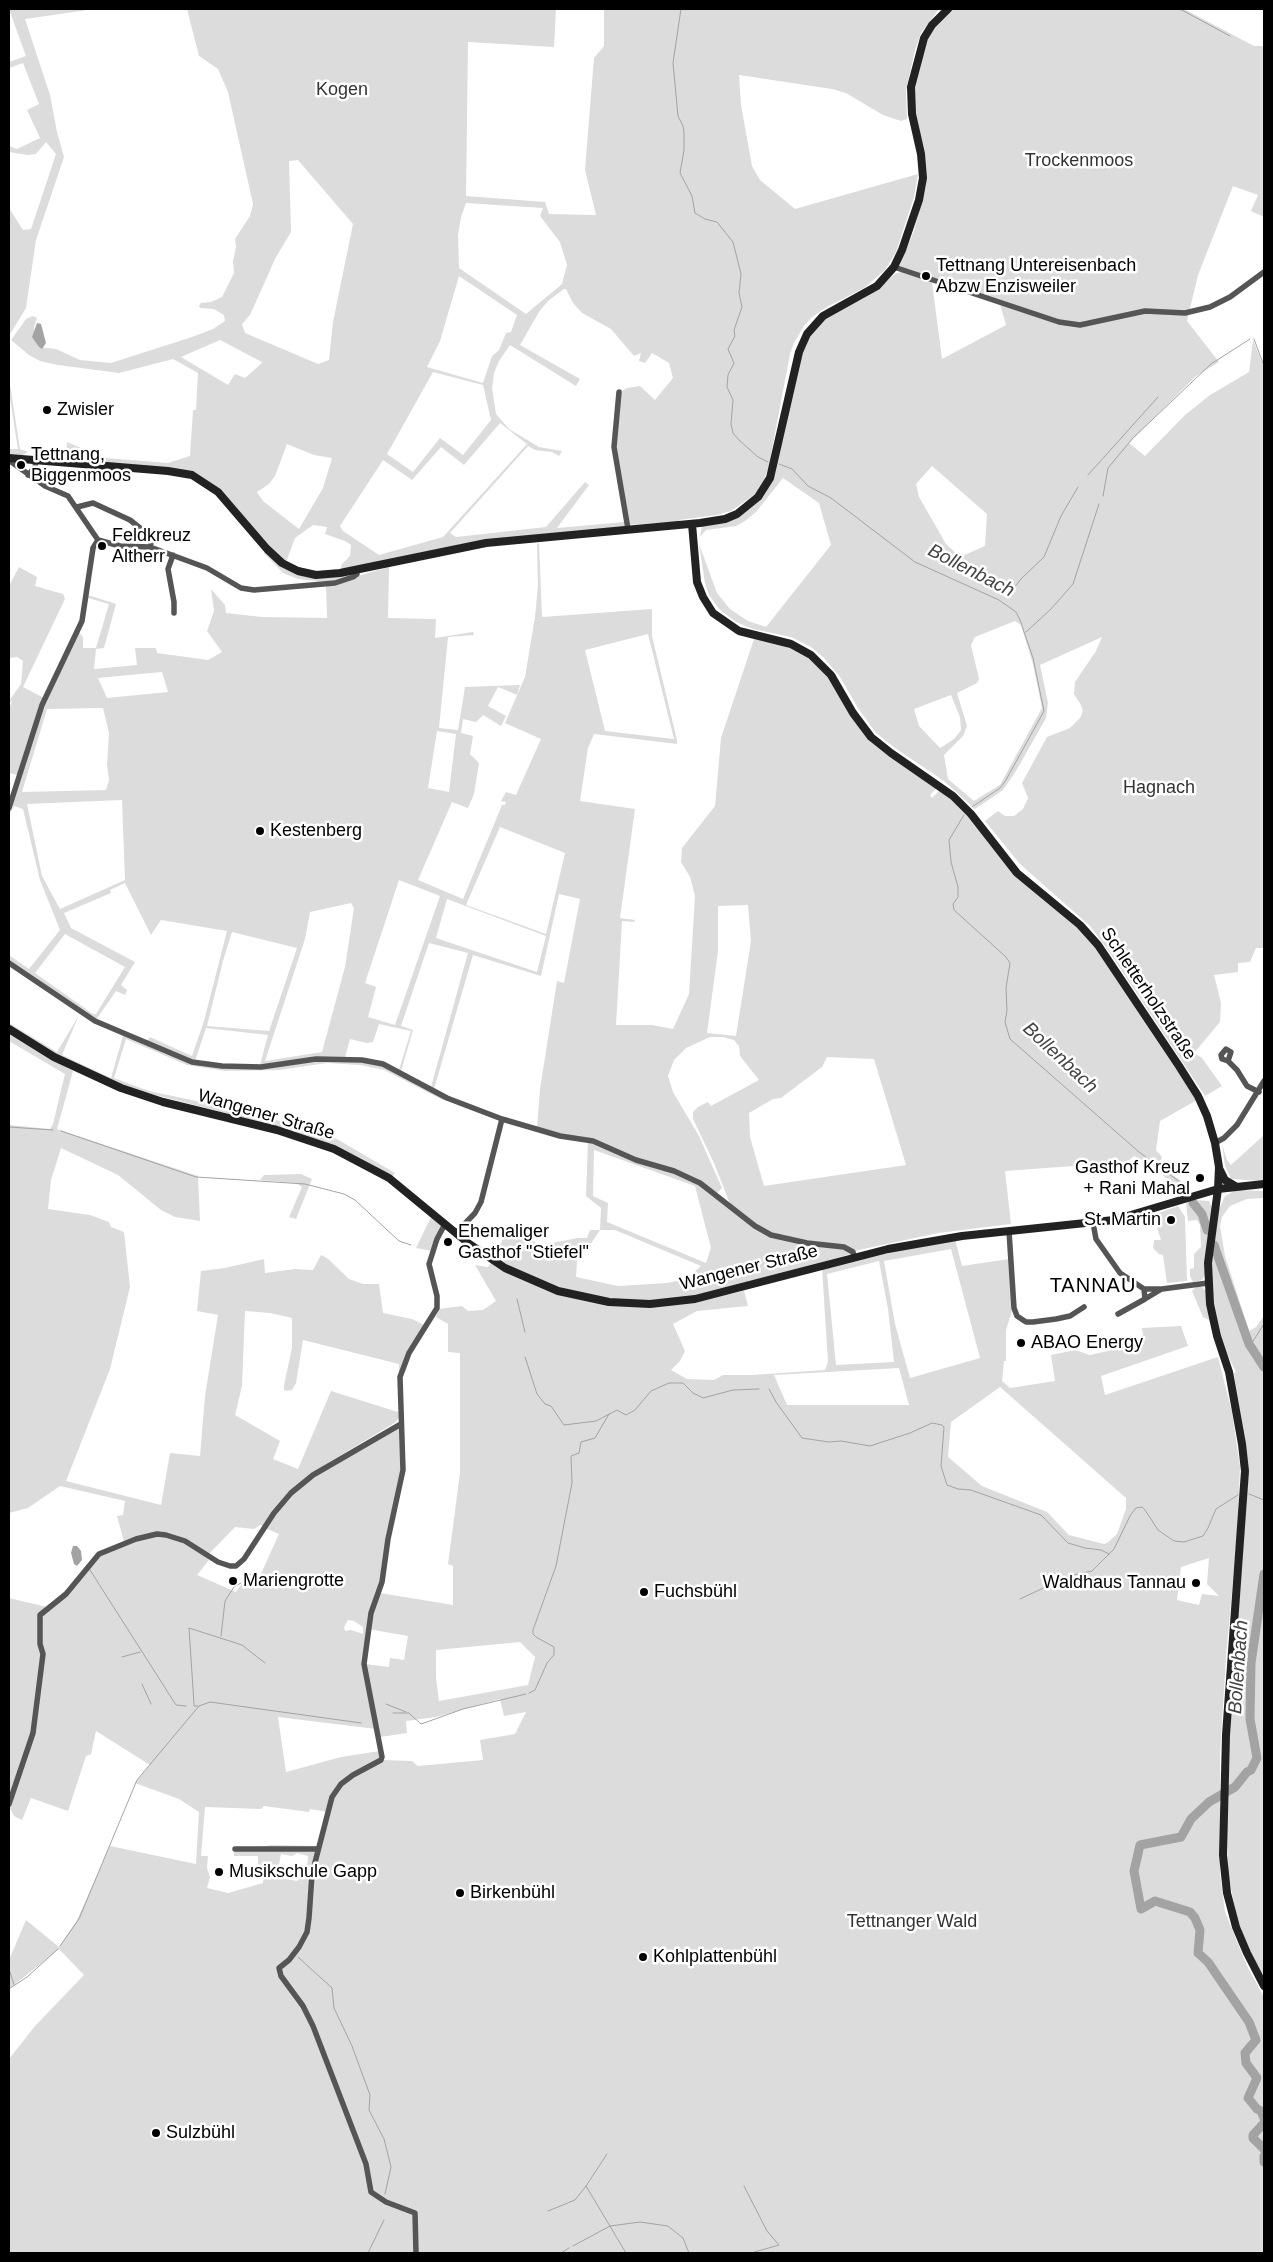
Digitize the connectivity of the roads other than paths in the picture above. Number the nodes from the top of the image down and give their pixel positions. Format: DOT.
graph roads {
  1 [pos="948,9"];
  2 [pos="894,267"];
  3 [pos="1264,272"];
  4 [pos="619,392"];
  5 [pos="9,458"];
  6 [pos="36,460"];
  7 [pos="28,475"];
  8 [pos="77,507"];
  9 [pos="692,524"];
  10 [pos="628,530"];
  11 [pos="98,540"];
  12 [pos="150,547"];
  13 [pos="173,555"];
  14 [pos="356,570"];
  15 [pos="174,613"];
  16 [pos="9,808"];
  17 [pos="9,963"];
  18 [pos="9,1029"];
  19 [pos="1228,1061"];
  20 [pos="1264,1081"];
  21 [pos="1259,1092"];
  22 [pos="502,1119"];
  23 [pos="1215,1143"];
  24 [pos="1219,1167"];
  25 [pos="1264,1184"];
  26 [pos="1235,1186"];
  27 [pos="1218,1189"];
  28 [pos="1201,1194"];
  29 [pos="1216,1210"];
  30 [pos="1093,1223"];
  31 [pos="445,1224"];
  32 [pos="1009,1231"];
  33 [pos="456,1233"];
  34 [pos="854,1257"];
  35 [pos="1208,1283"];
  36 [pos="1144,1289"];
  37 [pos="1162,1289"];
  38 [pos="1144,1299"];
  39 [pos="1084,1307"];
  40 [pos="1118,1314"];
  41 [pos="401,1424"];
  42 [pos="9,1804"];
  43 [pos="235,1849"];
  44 [pos="317,1849"];
  45 [pos="1264,1986"];
  46 [pos="416,2253"];
  1 -- 2 [label="main road"];
  2 -- 3 [label="street"];
  2 -- 9 [label="main road"];
  4 -- 10 [label="street"];
  5 -- 6 [label="main road"];
  5 -- 7 [label="street"];
  6 -- 7 [label="street"];
  6 -- 14 [label="main road"];
  7 -- 8 [label="street"];
  8 -- 11 [label="street"];
  8 -- 12 [label="street"];
  9 -- 10 [label="main road"];
  9 -- 23 [label="main road, Schletterholzstraße"];
  10 -- 14 [label="main road"];
  11 -- 12 [label="street"];
  11 -- 16 [label="street"];
  12 -- 13 [label="street"];
  13 -- 14 [label="street"];
  13 -- 15 [label="street"];
  17 -- 22 [label="street"];
  18 -- 31 [label="main road, Wangener Straße"];
  19 -- 21 [label="street"];
  20 -- 21 [label="street"];
  21 -- 23 [label="street"];
  22 -- 33 [label="street"];
  22 -- 34 [label="street"];
  23 -- 24 [label="main road, Schletterholzstraße"];
  24 -- 26 [label="main road"];
  24 -- 27 [label="main road, Schletterholzstraße"];
  25 -- 26 [label="main road, Wangener Straße"];
  26 -- 27 [label="main road, Wangener Straße"];
  27 -- 28 [label="main road, Wangener Straße"];
  27 -- 29 [label="main road, Schletterholzstraße"];
  28 -- 29 [label="main road"];
  28 -- 30 [label="main road, Wangener Straße"];
  29 -- 35 [label="main road, Schletterholzstraße"];
  30 -- 32 [label="main road, Wangener Straße"];
  30 -- 36 [label="street"];
  31 -- 33 [label="main road, Wangener Straße"];
  31 -- 41 [label="street"];
  32 -- 34 [label="main road, Wangener Straße"];
  32 -- 39 [label="street"];
  33 -- 34 [label="main road, Wangener Straße"];
  35 -- 37 [label="street"];
  35 -- 45 [label="main road, Schletterholzstraße"];
  36 -- 37 [label="street"];
  36 -- 38 [label="street"];
  37 -- 38 [label="street"];
  38 -- 40 [label="street"];
  41 -- 42 [label="street"];
  41 -- 44 [label="street"];
  43 -- 44 [label="street"];
  44 -- 46 [label="street"];
}
